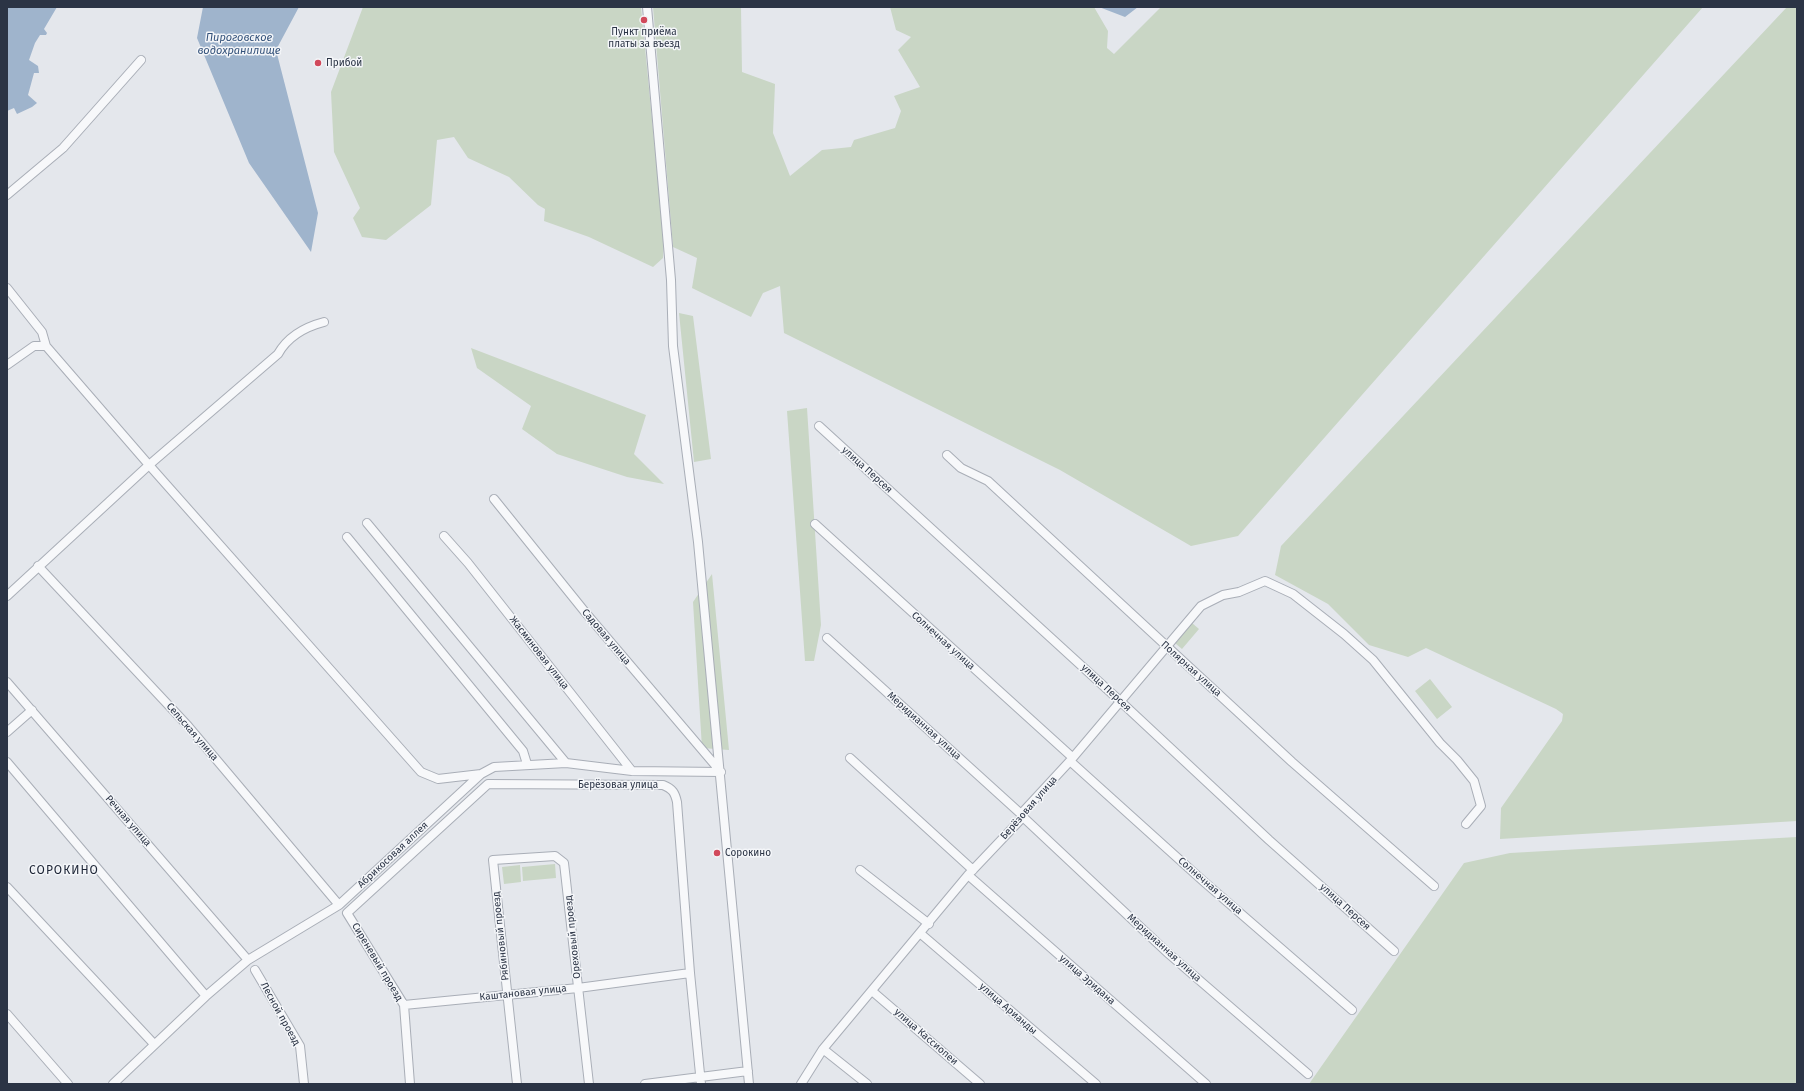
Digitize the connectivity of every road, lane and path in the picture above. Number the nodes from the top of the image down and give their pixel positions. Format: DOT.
graph roads {
  1 [pos="647,7"];
  2 [pos="141,60"];
  3 [pos="7,195"];
  4 [pos="7,288"];
  5 [pos="324,322"];
  6 [pos="46,346"];
  7 [pos="7,365"];
  8 [pos="819,426"];
  9 [pos="947,455"];
  10 [pos="149,465"];
  11 [pos="494,499"];
  12 [pos="367,523"];
  13 [pos="815,524"];
  14 [pos="444,536"];
  15 [pos="347,537"];
  16 [pos="38,566"];
  17 [pos="7,596"];
  18 [pos="826,638"];
  19 [pos="1167,647"];
  20 [pos="7,682"];
  21 [pos="1120,701"];
  22 [pos="32,710"];
  23 [pos="7,732"];
  24 [pos="850,758"];
  25 [pos="1071,759"];
  26 [pos="7,762"];
  27 [pos="566,763"];
  28 [pos="527,764"];
  29 [pos="632,771"];
  30 [pos="721,772"];
  31 [pos="481,774"];
  32 [pos="1022,816"];
  33 [pos="1466,824"];
  34 [pos="493,860"];
  35 [pos="860,870"];
  36 [pos="971,872"];
  37 [pos="1434,886"];
  38 [pos="7,887"];
  39 [pos="339,905"];
  40 [pos="347,913"];
  41 [pos="929,924"];
  42 [pos="921,934"];
  43 [pos="1394,951"];
  44 [pos="248,960"];
  45 [pos="255,970"];
  46 [pos="690,973"];
  47 [pos="578,988"];
  48 [pos="872,991"];
  49 [pos="508,995"];
  50 [pos="206,996"];
  51 [pos="404,1005"];
  52 [pos="1352,1010"];
  53 [pos="7,1014"];
  54 [pos="154,1044"];
  55 [pos="823,1049"];
  56 [pos="748,1071"];
  57 [pos="1308,1074"];
  58 [pos="701,1080"];
  59 [pos="68,1084"];
  60 [pos="113,1084"];
  61 [pos="304,1084"];
  62 [pos="410,1084"];
  63 [pos="517,1084"];
  64 [pos="589,1084"];
  65 [pos="645,1084"];
  66 [pos="750,1084"];
  67 [pos="801,1084"];
  68 [pos="867,1084"];
  69 [pos="980,1084"];
  70 [pos="1096,1084"];
  71 [pos="1206,1084"];
  1 -- 30 [label="street"];
  2 -- 3 [label="street"];
  4 -- 6 [label="street"];
  5 -- 10 [label="street"];
  6 -- 7 [label="street"];
  6 -- 10 [label="street"];
  8 -- 21 [label="street, улица Персея"];
  9 -- 19 [label="street, Полярная улица"];
  10 -- 16 [label="street"];
  10 -- 31 [label="street"];
  11 -- 30 [label="street, Садовая улица"];
  12 -- 27 [label="street"];
  13 -- 25 [label="street, Солнечная улица"];
  14 -- 29 [label="street, Жасминовая улица"];
  15 -- 28 [label="street"];
  16 -- 17 [label="street"];
  16 -- 39 [label="street, Сельская улица"];
  18 -- 32 [label="street, Меридианная улица"];
  19 -- 21 [label="street, Берёзовая улица"];
  19 -- 33 [label="street, Берёзовая улица"];
  19 -- 37 [label="street, Полярная улица"];
  20 -- 22 [label="street, Речная улица"];
  21 -- 25 [label="street, Берёзовая улица"];
  21 -- 43 [label="street, улица Персея"];
  22 -- 23 [label="street"];
  22 -- 44 [label="street, Речная улица"];
  24 -- 36 [label="street, улица Эридана"];
  25 -- 32 [label="street, Берёзовая улица"];
  25 -- 52 [label="street, Солнечная улица"];
  26 -- 50 [label="street"];
  27 -- 28 [label="street, Абрикосовая аллея"];
  27 -- 29 [label="street, Абрикосовая аллея"];
  28 -- 31 [label="street, Абрикосовая аллея"];
  29 -- 30 [label="street, Абрикосовая аллея"];
  30 -- 56 [label="street"];
  31 -- 39 [label="street, Абрикосовая аллея"];
  32 -- 36 [label="street, Берёзовая улица"];
  32 -- 57 [label="street, Меридианная улица"];
  34 -- 47 [label="street, Ореховый проезд"];
  34 -- 49 [label="street, Рябиновый проезд"];
  35 -- 41 [label="street"];
  36 -- 41 [label="street, Берёзовая улица"];
  36 -- 71 [label="street, улица Эридана"];
  38 -- 54 [label="street"];
  39 -- 44 [label="street, Абрикосовая аллея"];
  40 -- 46 [label="street, Берёзовая улица"];
  40 -- 51 [label="street, Сиреневый проезд"];
  41 -- 42 [label="street, Берёзовая улица"];
  42 -- 48 [label="street, Берёзовая улица"];
  42 -- 70 [label="street, улица Арианды"];
  44 -- 50 [label="street, Абрикосовая аллея"];
  45 -- 61 [label="street, Лесной проезд"];
  46 -- 47 [label="street, Каштановая улица"];
  46 -- 58 [label="street, Берёзовая улица"];
  47 -- 49 [label="street, Каштановая улица"];
  47 -- 64 [label="street, Ореховый проезд"];
  48 -- 55 [label="street, Берёзовая улица"];
  48 -- 69 [label="street, улица Кассиопеи"];
  49 -- 51 [label="street, Каштановая улица"];
  49 -- 63 [label="street, Рябиновый проезд"];
  50 -- 54 [label="street, Абрикосовая аллея"];
  51 -- 62 [label="street, Сиреневый проезд"];
  53 -- 59 [label="street"];
  54 -- 60 [label="street, Абрикосовая аллея"];
  55 -- 67 [label="street, Берёзовая улица"];
  55 -- 68 [label="street"];
  56 -- 58 [label="street"];
  56 -- 66 [label="street"];
  58 -- 65 [label="street"];
}
